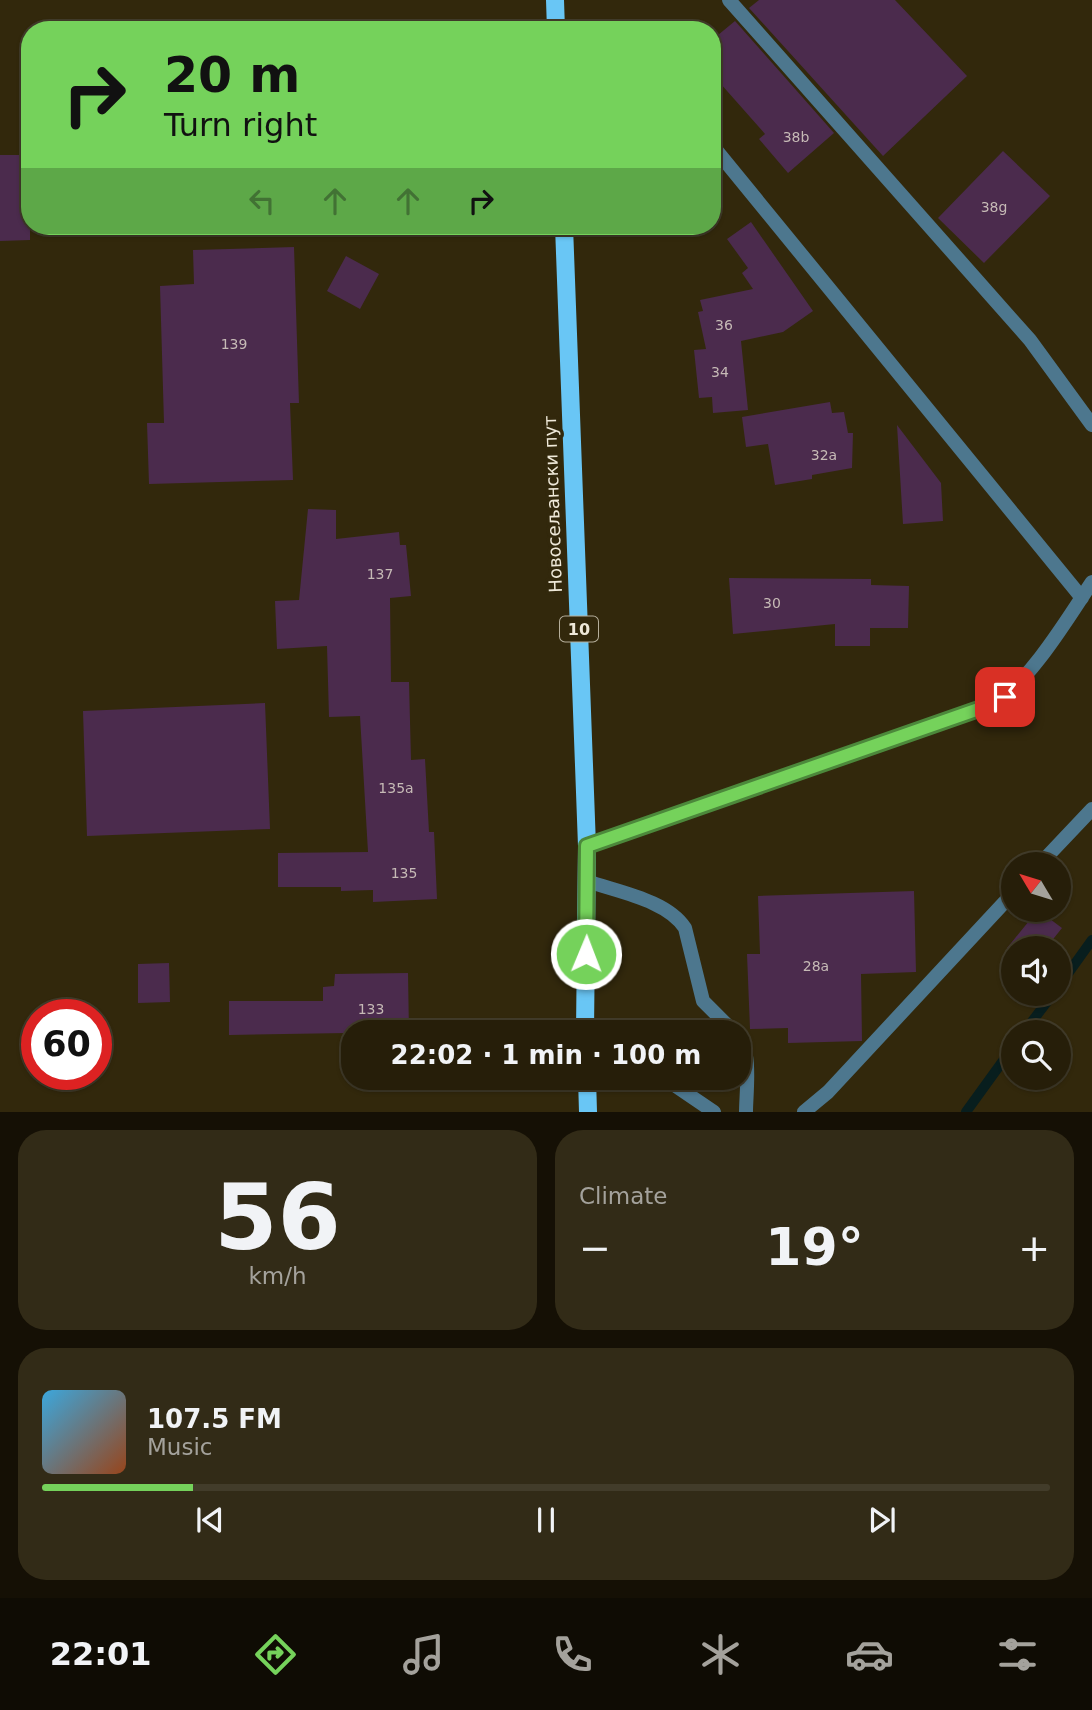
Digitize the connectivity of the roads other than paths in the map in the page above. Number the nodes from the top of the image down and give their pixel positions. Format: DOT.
graph roads {
  1 [pos="555,0"];
  2 [pos="729,0"];
  3 [pos="556,21"];
  4 [pos="721,156"];
  5 [pos="564,235"];
  6 [pos="1092,425"];
  7 [pos="1092,582"];
  8 [pos="1082,598"];
  9 [pos="1092,809"];
  10 [pos="587,846"];
  11 [pos="1051,852"];
  12 [pos="587,881"];
  13 [pos="1001,906"];
  14 [pos="588,1020"];
  15 [pos="722,1020"];
  16 [pos="587,1090"];
  17 [pos="682,1090"];
  18 [pos="746,1090"];
  19 [pos="587,1111"];
  20 [pos="714,1111"];
  21 [pos="746,1111"];
  22 [pos="804,1111"];
  1 -- 3 [label="main road"];
  2 -- 6 [label="street"];
  4 -- 8 [label="street"];
  5 -- 10 [label="main road, Новосељански пут / 10"];
  7 -- 8 [label="street"];
  8 -- 10 [label="street"];
  9 -- 11 [label="street"];
  10 -- 12 [label="main road, Новосељански пут / 10"];
  12 -- 14 [label="main road, Новосељански пут / 10"];
  12 -- 15 [label="street"];
  13 -- 22 [label="street"];
  16 -- 19 [label="main road"];
  17 -- 20 [label="street"];
  18 -- 21 [label="street"];
}
